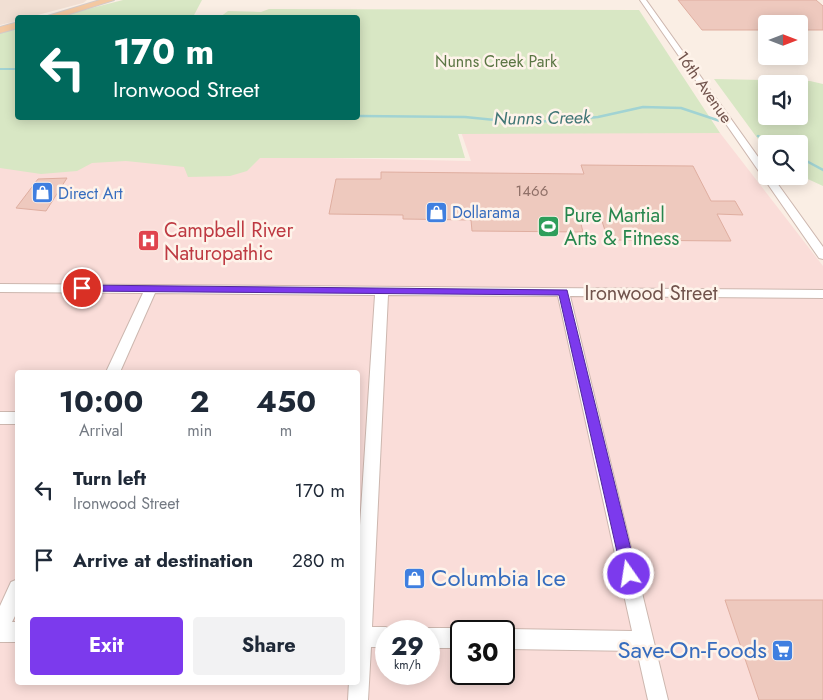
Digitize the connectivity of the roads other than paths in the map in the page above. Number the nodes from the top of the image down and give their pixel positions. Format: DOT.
graph roads {
  1 [pos="110,0"];
  2 [pos="643,0"];
  3 [pos="56,15"];
  4 [pos="15,26"];
  5 [pos="0,30"];
  6 [pos="758,163"];
  7 [pos="773,185"];
  8 [pos="823,256"];
  9 [pos="0,288"];
  10 [pos="151,289"];
  11 [pos="382,291"];
  12 [pos="564,292"];
  13 [pos="823,294"];
  14 [pos="114,370"];
  15 [pos="0,418"];
  16 [pos="15,418"];
  17 [pos="15,595"];
  18 [pos="0,628"];
  19 [pos="0,632"];
  20 [pos="15,632"];
  21 [pos="360,637"];
  22 [pos="375,637"];
  23 [pos="515,639"];
  24 [pos="645,641"];
  25 [pos="358,685"];
  26 [pos="358,700"];
  27 [pos="658,700"];
  1 -- 3 [label="main road"];
  2 -- 6 [label="street, 16th Avenue"];
  4 -- 5 [label="main road"];
  7 -- 8 [label="street, 16th Avenue"];
  9 -- 10 [label="street, Ironwood Street"];
  10 -- 11 [label="street, Ironwood Street"];
  10 -- 14 [label="street"];
  11 -- 12 [label="street, Ironwood Street"];
  11 -- 21 [label="street"];
  12 -- 13 [label="street, Ironwood Street"];
  12 -- 24 [label="street"];
  15 -- 16 [label="street"];
  17 -- 18 [label="street"];
  19 -- 20 [label="street"];
  21 -- 22 [label="street"];
  23 -- 24 [label="street"];
  24 -- 27 [label="street"];
  25 -- 26 [label="street"];
}
